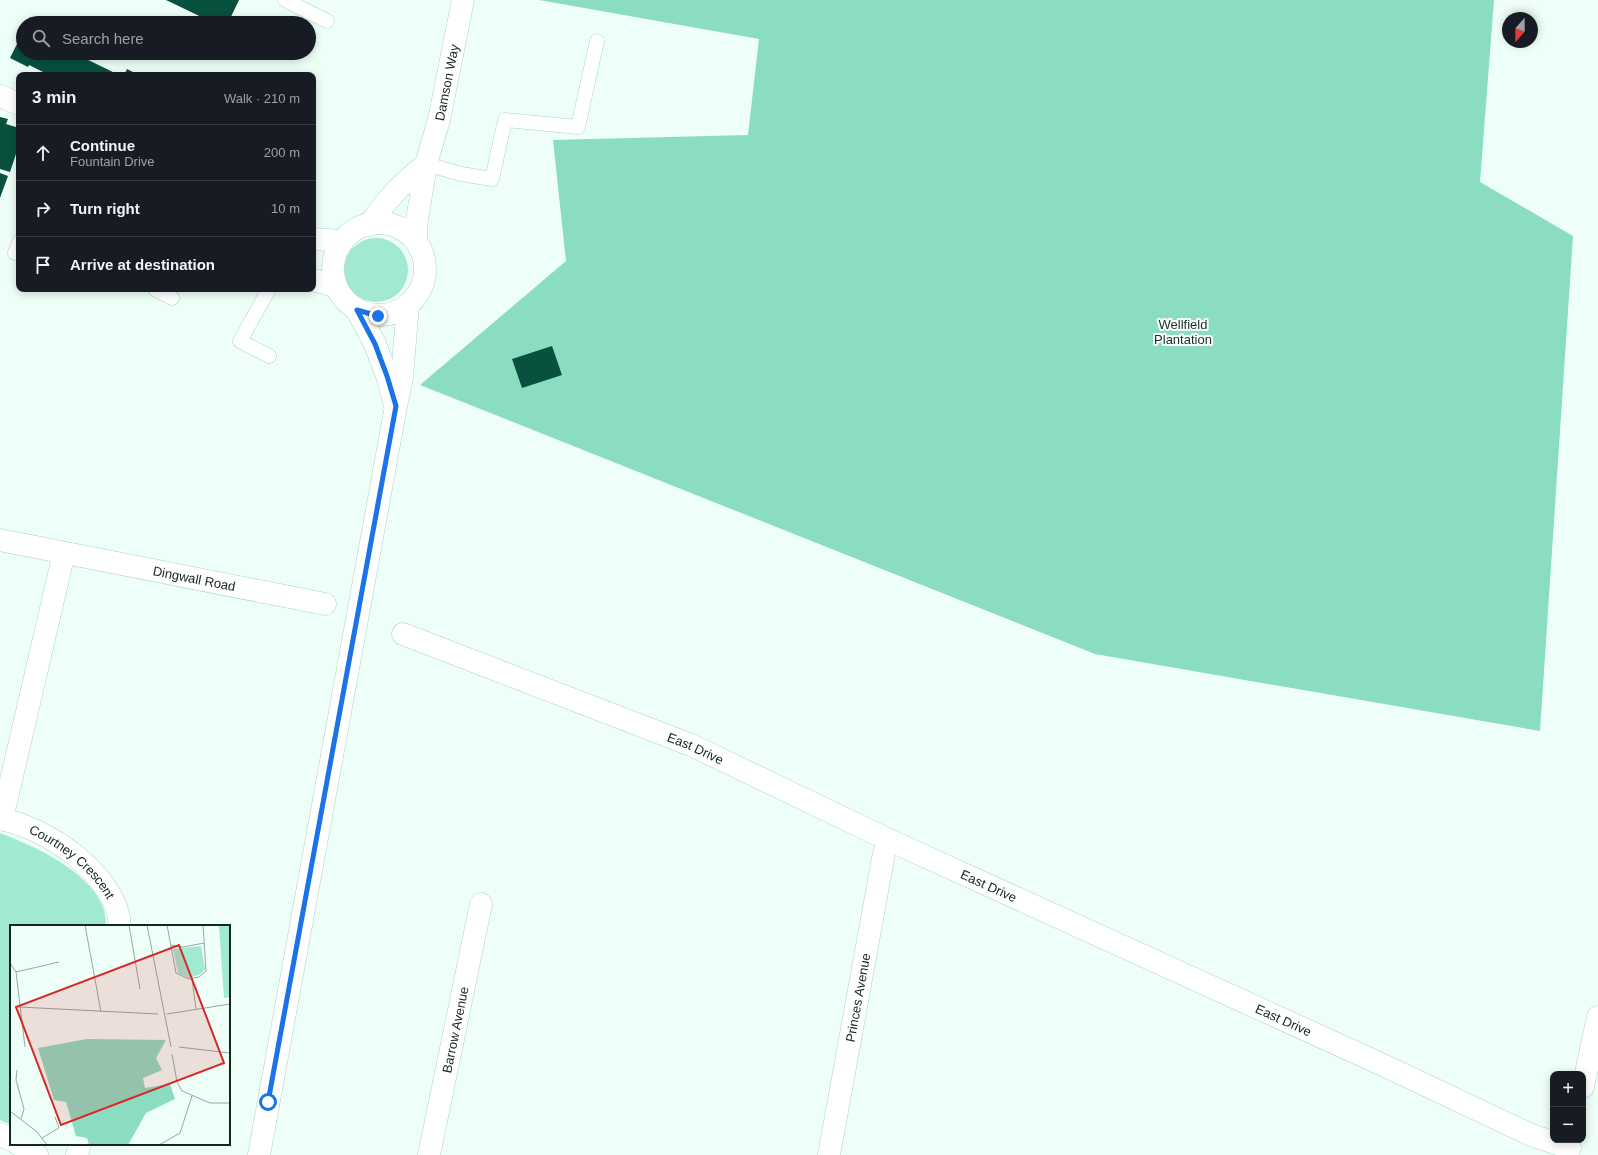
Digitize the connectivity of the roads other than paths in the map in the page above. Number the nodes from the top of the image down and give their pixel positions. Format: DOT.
graph roads {
  1 [pos="284,0"];
  2 [pos="462,0"];
  3 [pos="327,21"];
  4 [pos="597,41"];
  5 [pos="0,96"];
  6 [pos="16,103"];
  7 [pos="426,164"];
  8 [pos="370,225"];
  9 [pos="316,239"];
  10 [pos="416,241"];
  11 [pos="342,242"];
  12 [pos="316,281"];
  13 [pos="336,286"];
  14 [pos="161,292"];
  15 [pos="267,292"];
  16 [pos="172,298"];
  17 [pos="408,306"];
  18 [pos="357,310"];
  19 [pos="269,356"];
  20 [pos="396,406"];
  21 [pos="0,540"];
  22 [pos="64,553"];
  23 [pos="325,604"];
  24 [pos="403,634"];
  25 [pos="1,819"];
  26 [pos="889,840"];
  27 [pos="482,904"];
  28 [pos="120,925"];
  29 [pos="1598,1017"];
  30 [pos="1586,1073"];
  31 [pos="0,1134"];
  32 [pos="10,1139"];
  33 [pos="20,1145"];
  34 [pos="80,1145"];
  35 [pos="1570,1148"];
  36 [pos="37,1155"];
  37 [pos="77,1155"];
  38 [pos="259,1155"];
  39 [pos="429,1155"];
  40 [pos="829,1155"];
  1 -- 3 [label="lane"];
  2 -- 7 [label="street, Damson Way"];
  4 -- 7 [label="lane"];
  5 -- 6 [label="street"];
  7 -- 8 [label="street"];
  7 -- 10 [label="street, Damson Way"];
  8 -- 10 [label="street"];
  8 -- 11 [label="street"];
  9 -- 11 [label="street"];
  10 -- 17 [label="street"];
  11 -- 13 [label="street"];
  12 -- 13 [label="street"];
  13 -- 18 [label="street"];
  14 -- 16 [label="lane"];
  15 -- 19 [label="lane"];
  17 -- 18 [label="street"];
  17 -- 20 [label="street"];
  18 -- 20 [label="street"];
  20 -- 38 [label="street"];
  21 -- 22 [label="street, Dingwall Road"];
  22 -- 23 [label="street, Dingwall Road"];
  22 -- 25 [label="street, Courtney Crescent"];
  24 -- 26 [label="street, East Drive"];
  25 -- 28 [label="street, Courtney Crescent"];
  26 -- 35 [label="street, East Drive"];
  26 -- 40 [label="street, Princes Avenue"];
  27 -- 39 [label="street, Barrow Avenue"];
  29 -- 30 [label="street"];
  31 -- 32 [label="street"];
  33 -- 36 [label="street"];
  34 -- 37 [label="street"];
}
